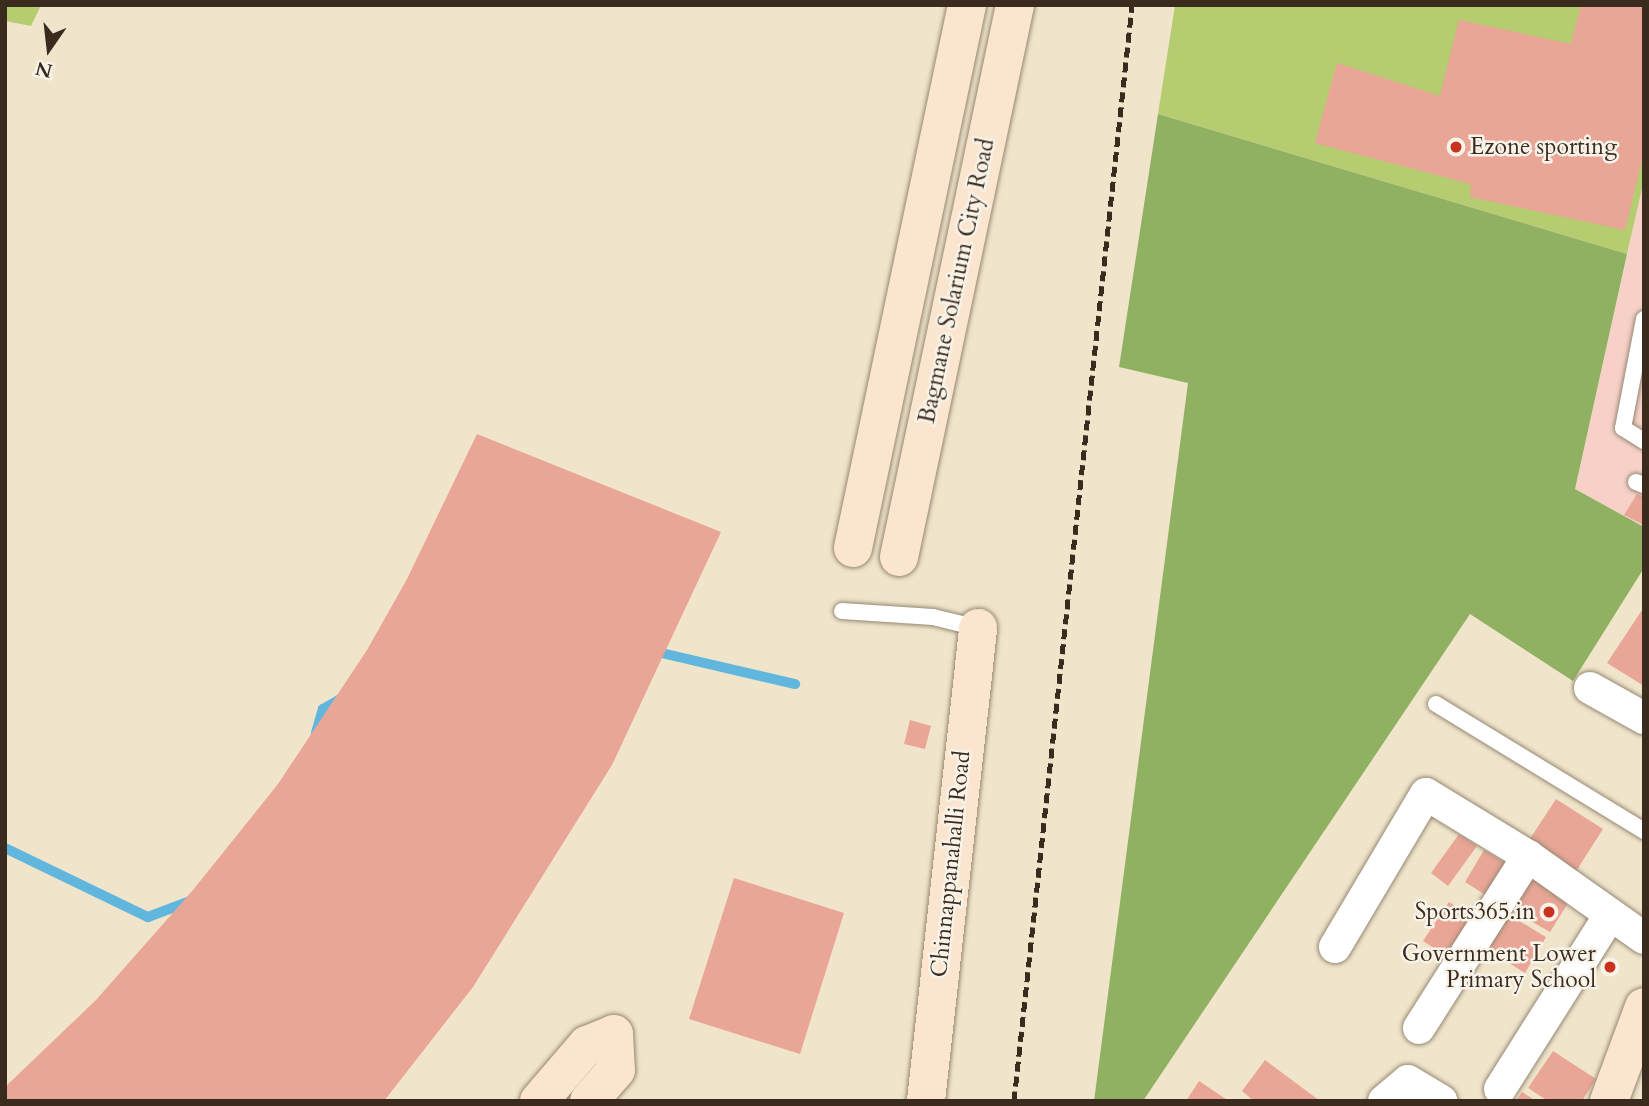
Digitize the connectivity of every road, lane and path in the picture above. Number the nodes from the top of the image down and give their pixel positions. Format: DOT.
graph roads {
  1 [pos="967,5"];
  2 [pos="1015,5"];
  3 [pos="1644,319"];
  4 [pos="1644,441"];
  5 [pos="853,548"];
  6 [pos="899,557"];
  7 [pos="842,611"];
  8 [pos="978,628"];
  9 [pos="1590,688"];
  10 [pos="1436,704"];
  11 [pos="1644,718"];
  12 [pos="1644,831"];
  13 [pos="1528,856"];
  14 [pos="1610,915"];
  15 [pos="1644,938"];
  16 [pos="1335,947"];
  17 [pos="1644,1007"];
  18 [pos="1419,1028"];
  19 [pos="1500,1089"];
  20 [pos="539,1101"];
  21 [pos="589,1101"];
  22 [pos="926,1101"];
  23 [pos="1384,1101"];
  24 [pos="1441,1101"];
  25 [pos="1609,1101"];
  1 -- 5 [label="street, Bagmane Solarium City Road"];
  2 -- 6 [label="street, Bagmane Solarium City Road"];
  3 -- 4 [label="lane"];
  7 -- 8 [label="lane"];
  8 -- 22 [label="street, Chinnappanahalli Road"];
  9 -- 11 [label="street"];
  10 -- 12 [label="lane"];
  13 -- 14 [label="street"];
  13 -- 16 [label="street"];
  13 -- 18 [label="street"];
  14 -- 15 [label="street"];
  14 -- 19 [label="street"];
  17 -- 25 [label="street"];
  20 -- 21 [label="street"];
  23 -- 24 [label="street"];
}
